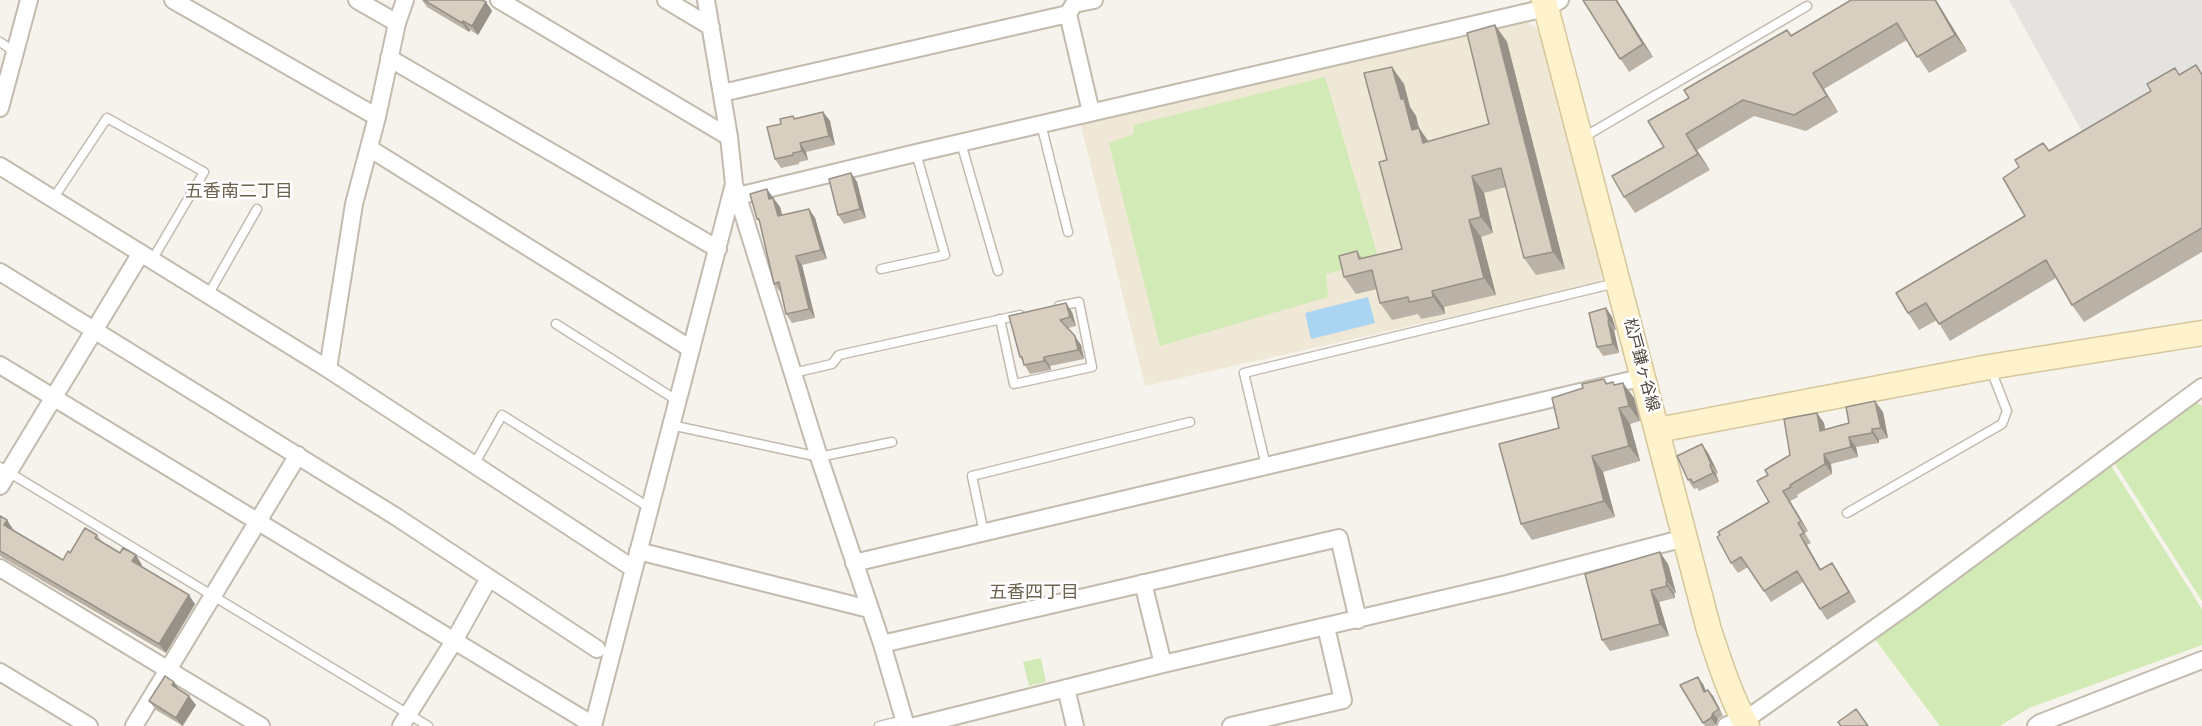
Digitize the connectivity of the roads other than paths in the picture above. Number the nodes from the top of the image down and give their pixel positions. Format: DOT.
graph roads {
  1 [pos="29,0"];
  2 [pos="173,0"];
  3 [pos="357,0"];
  4 [pos="405,0"];
  5 [pos="499,0"];
  6 [pos="666,0"];
  7 [pos="707,0"];
  8 [pos="1094,0"];
  9 [pos="1550,3"];
  10 [pos="1807,6"];
  11 [pos="1068,14"];
  12 [pos="397,23"];
  13 [pos="711,27"];
  14 [pos="0,42"];
  15 [pos="15,52"];
  16 [pos="389,58"];
  17 [pos="722,93"];
  18 [pos="0,108"];
  19 [pos="1091,112"];
  20 [pos="378,117"];
  21 [pos="1041,124"];
  22 [pos="729,137"];
  23 [pos="1581,139"];
  24 [pos="961,143"];
  25 [pos="369,148"];
  26 [pos="916,153"];
  27 [pos="0,166"];
  28 [pos="736,190"];
  29 [pos="53,199"];
  30 [pos="257,208"];
  31 [pos="1068,232"];
  32 [pos="717,249"];
  33 [pos="147,257"];
  34 [pos="881,269"];
  35 [pos="998,271"];
  36 [pos="0,272"];
  37 [pos="1619,282"];
  38 [pos="208,295"];
  39 [pos="1045,309"];
  40 [pos="1034,312"];
  41 [pos="1000,319"];
  42 [pos="556,324"];
  43 [pos="94,329"];
  44 [pos="2202,333"];
  45 [pos="692,349"];
  46 [pos="0,365"];
  47 [pos="1989,367"];
  48 [pos="328,369"];
  49 [pos="793,372"];
  50 [pos="1644,377"];
  51 [pos="2202,387"];
  52 [pos="53,397"];
  53 [pos="678,401"];
  54 [pos="1190,422"];
  55 [pos="672,425"];
  56 [pos="1658,430"];
  57 [pos="892,442"];
  58 [pos="298,455"];
  59 [pos="819,457"];
  60 [pos="474,465"];
  61 [pos="1266,466"];
  62 [pos="3,475"];
  63 [pos="650,508"];
  64 [pos="1847,513"];
  65 [pos="259,522"];
  66 [pos="984,533"];
  67 [pos="1685,538"];
  68 [pos="638,551"];
  69 [pos="854,563"];
  70 [pos="0,568"];
  71 [pos="634,568"];
  72 [pos="489,578"];
  73 [pos="1143,583"];
  74 [pos="212,595"];
  75 [pos="869,609"];
  76 [pos="1358,620"];
  77 [pos="1326,627"];
  78 [pos="454,641"];
  79 [pos="882,644"];
  80 [pos="597,649"];
  81 [pos="2202,660"];
  82 [pos="1163,664"];
  83 [pos="167,668"];
  84 [pos="0,672"];
  85 [pos="1066,688"];
  86 [pos="405,720"];
  87 [pos="908,724"];
  88 [pos="1739,724"];
  89 [pos="593,725"];
  90 [pos="89,726"];
  91 [pos="134,726"];
  92 [pos="261,726"];
  93 [pos="428,726"];
  94 [pos="879,726"];
  95 [pos="1075,726"];
  96 [pos="1231,726"];
  97 [pos="2036,726"];
  1 -- 15 [label="street"];
  2 -- 20 [label="street"];
  3 -- 12 [label="street"];
  4 -- 12 [label="street"];
  5 -- 22 [label="street"];
  6 -- 13 [label="street"];
  7 -- 13 [label="street"];
  8 -- 11 [label="street"];
  9 -- 19 [label="street"];
  9 -- 23 [label="main road, 松戸鎌ヶ谷線"];
  10 -- 23 [label="lane"];
  11 -- 17 [label="street"];
  11 -- 19 [label="street"];
  12 -- 16 [label="street"];
  13 -- 17 [label="street"];
  14 -- 15 [label="lane"];
  15 -- 18 [label="street"];
  16 -- 20 [label="street"];
  16 -- 32 [label="street"];
  17 -- 22 [label="street"];
  19 -- 21 [label="street"];
  20 -- 25 [label="street"];
  21 -- 24 [label="street"];
  21 -- 31 [label="lane"];
  22 -- 28 [label="street"];
  23 -- 37 [label="main road, 松戸鎌ヶ谷線"];
  24 -- 26 [label="street"];
  24 -- 35 [label="lane"];
  25 -- 45 [label="street"];
  25 -- 48 [label="street"];
  26 -- 28 [label="street"];
  26 -- 34 [label="lane"];
  27 -- 29 [label="street"];
  28 -- 32 [label="street"];
  28 -- 49 [label="street"];
  29 -- 33 [label="street"];
  29 -- 33 [label="lane"];
  30 -- 38 [label="lane"];
  32 -- 45 [label="street"];
  33 -- 38 [label="street"];
  33 -- 43 [label="street"];
  36 -- 43 [label="street"];
  37 -- 50 [label="main road, 松戸鎌ヶ谷線"];
  37 -- 61 [label="lane"];
  38 -- 48 [label="street"];
  39 -- 41 [label="lane"];
  40 -- 41 [label="lane"];
  41 -- 49 [label="lane"];
  42 -- 53 [label="lane"];
  43 -- 52 [label="street"];
  43 -- 58 [label="street"];
  44 -- 47 [label="main road"];
  45 -- 53 [label="street"];
  46 -- 52 [label="street"];
  47 -- 56 [label="main road"];
  47 -- 64 [label="lane"];
  48 -- 60 [label="street"];
  49 -- 59 [label="street"];
  50 -- 56 [label="main road, 松戸鎌ヶ谷線"];
  50 -- 61 [label="street"];
  51 -- 88 [label="street"];
  52 -- 62 [label="street"];
  52 -- 65 [label="street"];
  53 -- 55 [label="street"];
  54 -- 66 [label="lane"];
  55 -- 59 [label="lane"];
  55 -- 63 [label="street"];
  56 -- 67 [label="main road, 松戸鎌ヶ谷線"];
  57 -- 59 [label="lane"];
  58 -- 65 [label="street"];
  58 -- 72 [label="street"];
  59 -- 69 [label="street"];
  60 -- 63 [label="lane"];
  60 -- 71 [label="street"];
  61 -- 66 [label="street"];
  62 -- 74 [label="lane"];
  63 -- 68 [label="street"];
  65 -- 74 [label="street"];
  65 -- 78 [label="street"];
  66 -- 69 [label="street"];
  67 -- 76 [label="street"];
  67 -- 88 [label="main road, 松戸鎌ヶ谷線"];
  68 -- 71 [label="street"];
  68 -- 75 [label="street"];
  69 -- 75 [label="street"];
  70 -- 83 [label="street"];
  71 -- 89 [label="street"];
  72 -- 78 [label="street"];
  72 -- 80 [label="street"];
  73 -- 76 [label="street"];
  73 -- 79 [label="street"];
  73 -- 82 [label="street"];
  74 -- 83 [label="street"];
  74 -- 86 [label="lane"];
  75 -- 79 [label="street"];
  76 -- 77 [label="street"];
  77 -- 82 [label="street"];
  77 -- 96 [label="street"];
  78 -- 86 [label="street"];
  78 -- 89 [label="street"];
  79 -- 87 [label="street"];
  81 -- 97 [label="street"];
  82 -- 85 [label="street"];
  83 -- 91 [label="street"];
  83 -- 92 [label="street"];
  84 -- 90 [label="street"];
  85 -- 87 [label="street"];
  85 -- 95 [label="street"];
  86 -- 93 [label="lane"];
  87 -- 94 [label="lane"];
}
